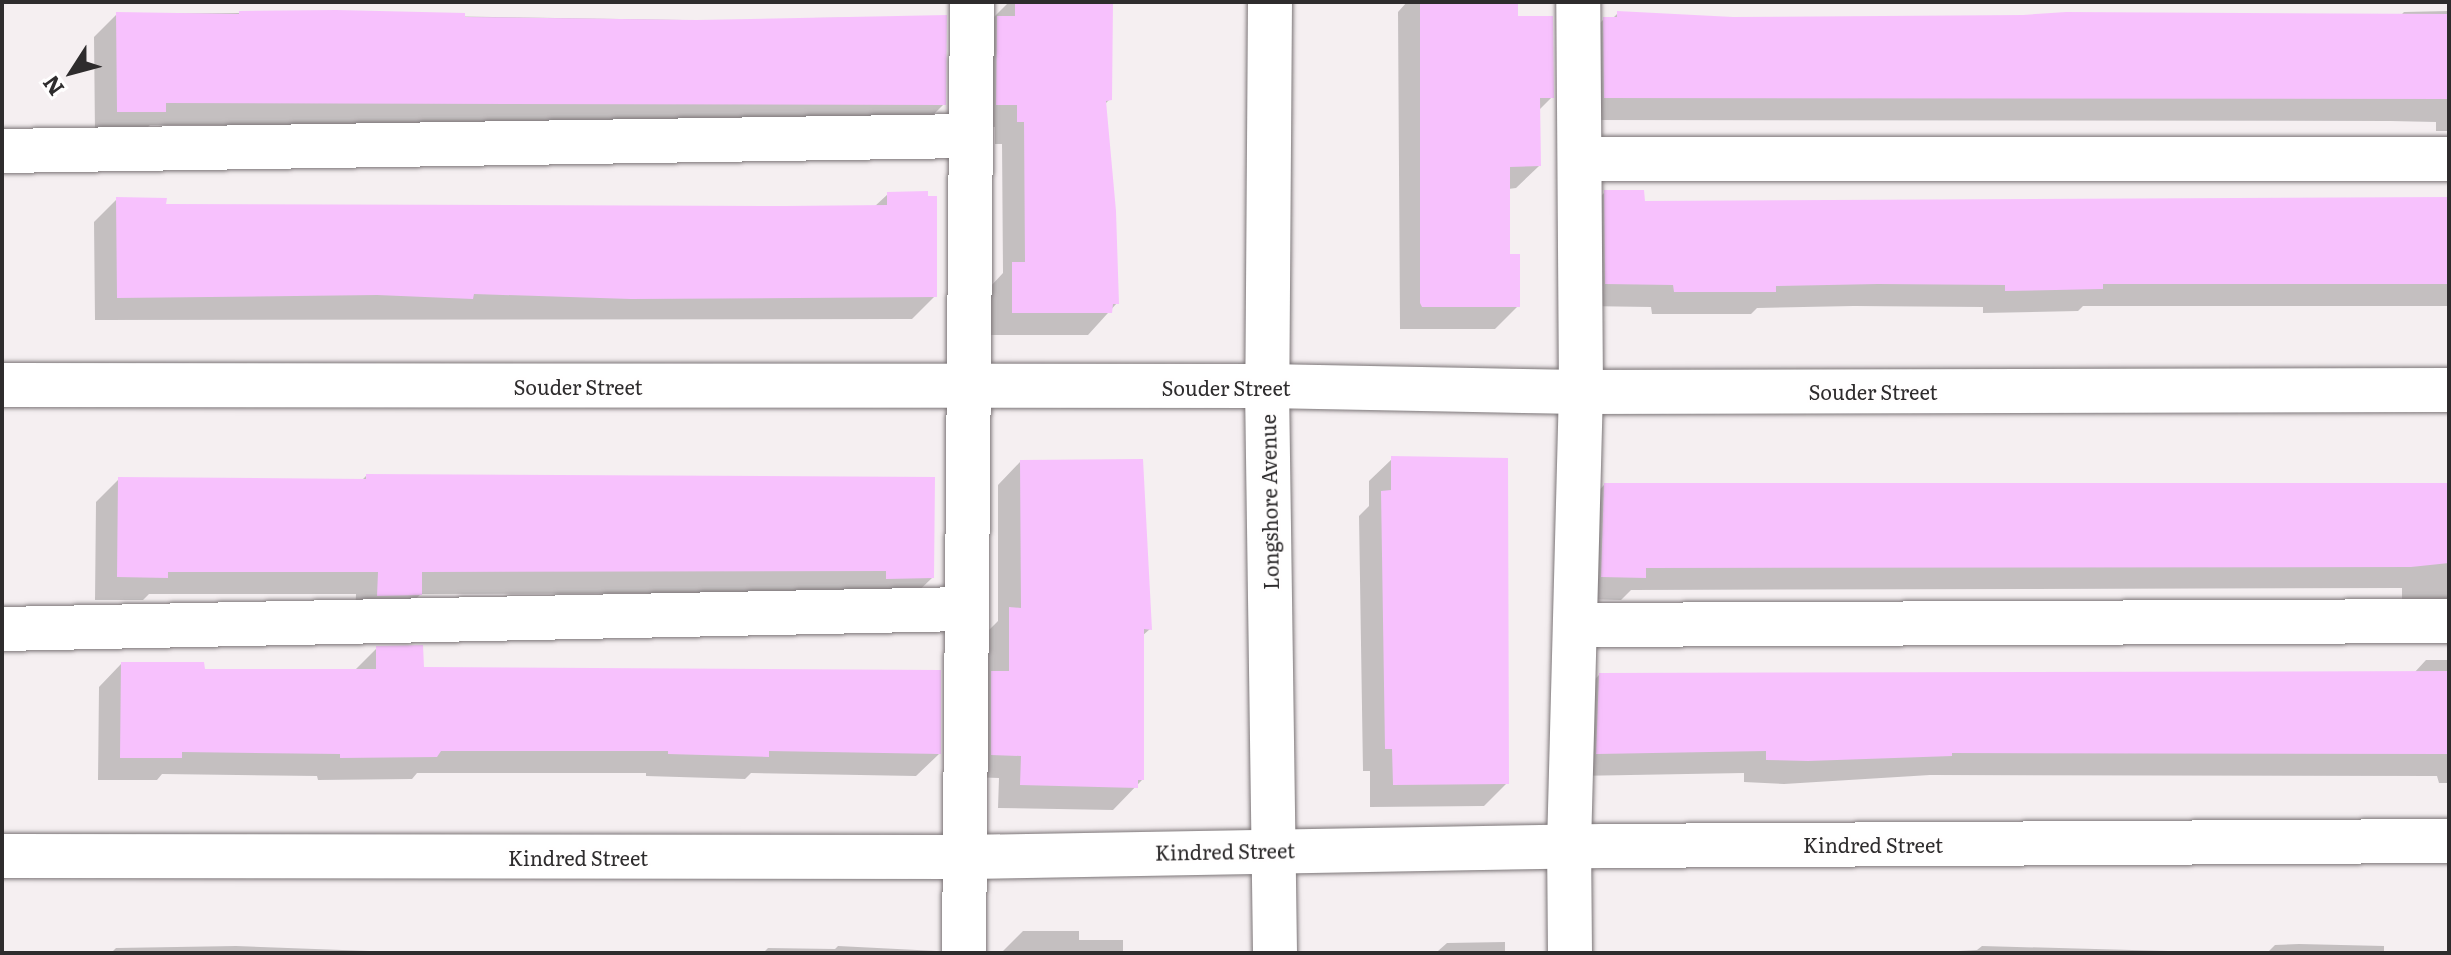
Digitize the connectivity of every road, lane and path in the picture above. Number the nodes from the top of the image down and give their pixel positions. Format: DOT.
graph roads {
  1 [pos="972,2"];
  2 [pos="1270,2"];
  3 [pos="1578,2"];
  4 [pos="971,136"];
  5 [pos="2,151"];
  6 [pos="1582,159"];
  7 [pos="2449,159"];
  8 [pos="2,385"];
  9 [pos="969,386"];
  10 [pos="1267,386"];
  11 [pos="2449,390"];
  12 [pos="1581,392"];
  13 [pos="967,609"];
  14 [pos="2449,621"];
  15 [pos="1575,625"];
  16 [pos="2,629"];
  17 [pos="2449,841"];
  18 [pos="1569,847"];
  19 [pos="1275,850"];
  20 [pos="2,856"];
  21 [pos="965,857"];
  22 [pos="964,953"];
  23 [pos="1275,953"];
  24 [pos="1570,953"];
  1 -- 4 [label="street"];
  2 -- 10 [label="street, Longshore Avenue"];
  3 -- 6 [label="street"];
  4 -- 5 [label="street"];
  4 -- 9 [label="street"];
  6 -- 7 [label="street"];
  6 -- 12 [label="street"];
  8 -- 9 [label="street, Souder Street"];
  9 -- 10 [label="street, Souder Street"];
  9 -- 13 [label="street"];
  10 -- 12 [label="street, Souder Street"];
  10 -- 19 [label="street, Longshore Avenue"];
  11 -- 12 [label="street, Souder Street"];
  12 -- 15 [label="street"];
  13 -- 16 [label="street"];
  13 -- 21 [label="street"];
  14 -- 15 [label="street"];
  15 -- 18 [label="street"];
  17 -- 18 [label="street, Kindred Street"];
  18 -- 19 [label="street, Kindred Street"];
  18 -- 24 [label="street"];
  19 -- 21 [label="street, Kindred Street"];
  19 -- 23 [label="street, Longshore Avenue"];
  20 -- 21 [label="street, Kindred Street"];
  21 -- 22 [label="street"];
}
